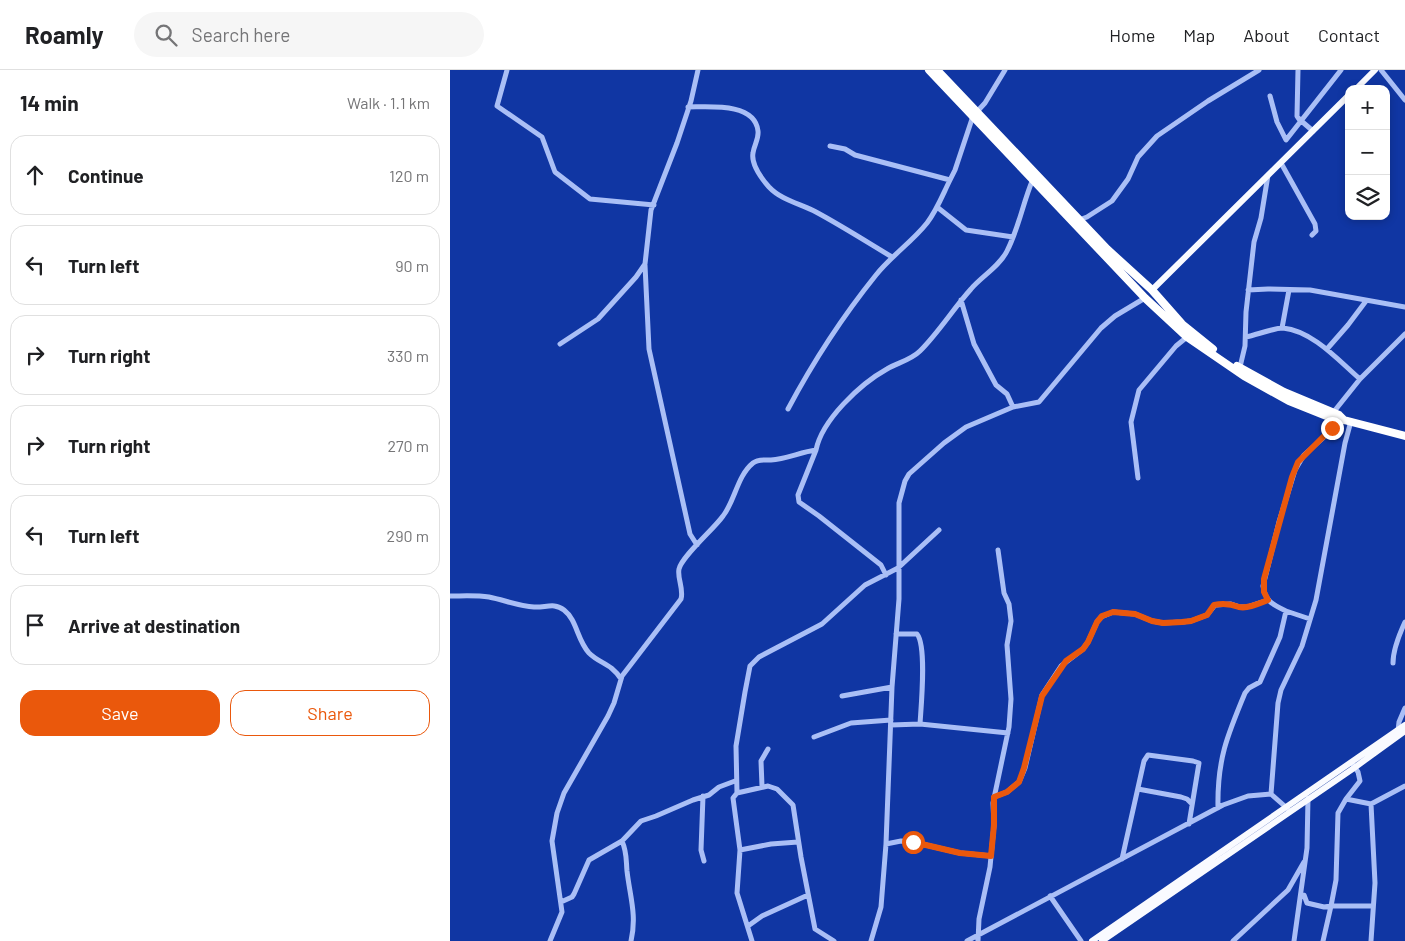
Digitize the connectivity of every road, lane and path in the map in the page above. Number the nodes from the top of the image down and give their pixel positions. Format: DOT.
graph roads {
  1 [pos="507,70"];
  2 [pos="698,70"];
  3 [pos="929,70"];
  4 [pos="937,70"];
  5 [pos="1005,70"];
  6 [pos="1259,70"];
  7 [pos="1298,70"];
  8 [pos="1341,70"];
  9 [pos="1375,70"];
  10 [pos="1381,70"];
  11 [pos="1360,85"];
  12 [pos="949,86"];
  13 [pos="1270,96"];
  14 [pos="1345,99"];
  15 [pos="1405,100"];
  16 [pos="688,107"];
  17 [pos="975,114"];
  18 [pos="1301,122"];
  19 [pos="1313,131"];
  20 [pos="1286,140"];
  21 [pos="830,146"];
  22 [pos="1295,149"];
  23 [pos="1281,162"];
  24 [pos="1268,175"];
  25 [pos="1033,179"];
  26 [pos="950,180"];
  27 [pos="654,204"];
  28 [pos="937,207"];
  29 [pos="1077,222"];
  30 [pos="1312,235"];
  31 [pos="1013,237"];
  32 [pos="1105,251"];
  33 [pos="892,257"];
  34 [pos="646,264"];
  35 [pos="1142,281"];
  36 [pos="1135,287"];
  37 [pos="1152,290"];
  38 [pos="1248,290"];
  39 [pos="1289,290"];
  40 [pos="1145,298"];
  41 [pos="1160,299"];
  42 [pos="961,300"];
  43 [pos="1366,301"];
  44 [pos="1153,305"];
  45 [pos="1405,307"];
  46 [pos="1180,326"];
  47 [pos="1282,328"];
  48 [pos="1405,334"];
  49 [pos="1187,337"];
  50 [pos="1246,337"];
  51 [pos="560,344"];
  52 [pos="1327,349"];
  53 [pos="1240,367"];
  54 [pos="1360,379"];
  55 [pos="1014,407"];
  56 [pos="788,409"];
  57 [pos="1339,418"];
  58 [pos="1405,436"];
  59 [pos="816,450"];
  60 [pos="1138,478"];
  61 [pos="939,530"];
  62 [pos="697,545"];
  63 [pos="998,550"];
  64 [pos="898,568"];
  65 [pos="886,575"];
  66 [pos="450,596"];
  67 [pos="1268,600"];
  68 [pos="1286,611"];
  69 [pos="1310,619"];
  70 [pos="1405,622"];
  71 [pos="896,634"];
  72 [pos="1393,663"];
  73 [pos="621,679"];
  74 [pos="892,687"];
  75 [pos="842,696"];
  76 [pos="1405,708"];
  77 [pos="891,723"];
  78 [pos="920,724"];
  79 [pos="1405,725"];
  80 [pos="1401,732"];
  81 [pos="1008,733"];
  82 [pos="814,738"];
  83 [pos="768,749"];
  84 [pos="1353,765"];
  85 [pos="735,781"];
  86 [pos="762,786"];
  87 [pos="1405,786"];
  88 [pos="1138,789"];
  89 [pos="736,793"];
  90 [pos="1271,794"];
  91 [pos="703,796"];
  92 [pos="1308,796"];
  93 [pos="994,797"];
  94 [pos="1346,799"];
  95 [pos="1191,803"];
  96 [pos="1371,804"];
  97 [pos="1218,808"];
  98 [pos="1288,809"];
  99 [pos="1189,824"];
  100 [pos="622,841"];
  101 [pos="798,842"];
  102 [pos="886,844"];
  103 [pos="740,850"];
  104 [pos="991,856"];
  105 [pos="1122,859"];
  106 [pos="1306,860"];
  107 [pos="704,861"];
  108 [pos="1177,887"];
  109 [pos="1301,894"];
  110 [pos="808,895"];
  111 [pos="1050,896"];
  112 [pos="561,902"];
  113 [pos="1331,906"];
  114 [pos="1372,906"];
  115 [pos="748,926"];
  116 [pos="978,938"];
  117 [pos="550,941"];
  118 [pos="631,941"];
  119 [pos="752,941"];
  120 [pos="834,941"];
  121 [pos="871,941"];
  122 [pos="967,941"];
  123 [pos="1081,941"];
  124 [pos="1092,941"];
  125 [pos="1102,941"];
  126 [pos="1233,941"];
  127 [pos="1294,941"];
  128 [pos="1323,941"];
  129 [pos="1371,941"];
  1 -- 27 [label="street"];
  2 -- 16 [label="street"];
  3 -- 12 [label="highway"];
  4 -- 12 [label="highway"];
  5 -- 17 [label="street"];
  6 -- 29 [label="street"];
  7 -- 18 [label="street"];
  8 -- 18 [label="street"];
  9 -- 11 [label="main road"];
  10 -- 15 [label="street"];
  12 -- 17 [label="highway"];
  13 -- 20 [label="street"];
  14 -- 19 [label="main road"];
  16 -- 27 [label="street"];
  16 -- 33 [label="street"];
  17 -- 25 [label="highway"];
  17 -- 26 [label="street"];
  17 -- 29 [label="highway"];
  18 -- 19 [label="street"];
  18 -- 20 [label="street"];
  19 -- 22 [label="main road"];
  20 -- 22 [label="street"];
  21 -- 26 [label="street"];
  22 -- 23 [label="main road"];
  23 -- 24 [label="main road"];
  23 -- 30 [label="street"];
  24 -- 37 [label="main road"];
  24 -- 38 [label="street"];
  25 -- 29 [label="highway"];
  25 -- 31 [label="street"];
  26 -- 28 [label="street"];
  27 -- 34 [label="street"];
  28 -- 31 [label="street"];
  28 -- 33 [label="street"];
  29 -- 32 [label="highway"];
  31 -- 42 [label="street"];
  32 -- 35 [label="highway"];
  32 -- 36 [label="highway"];
  33 -- 56 [label="street"];
  34 -- 51 [label="street"];
  34 -- 62 [label="street"];
  35 -- 36 [label="highway"];
  35 -- 37 [label="highway"];
  36 -- 40 [label="highway"];
  37 -- 41 [label="highway"];
  38 -- 39 [label="street"];
  38 -- 50 [label="street"];
  39 -- 43 [label="street"];
  39 -- 47 [label="street"];
  40 -- 44 [label="highway"];
  40 -- 55 [label="street"];
  41 -- 44 [label="highway"];
  41 -- 46 [label="highway"];
  42 -- 55 [label="street"];
  42 -- 59 [label="street"];
  43 -- 45 [label="street"];
  43 -- 52 [label="street"];
  44 -- 46 [label="highway"];
  46 -- 49 [label="highway"];
  46 -- 53 [label="highway"];
  47 -- 50 [label="street"];
  47 -- 52 [label="street"];
  48 -- 54 [label="street"];
  49 -- 57 [label="highway"];
  49 -- 60 [label="street"];
  50 -- 53 [label="street"];
  52 -- 54 [label="street"];
  53 -- 57 [label="highway"];
  54 -- 57 [label="street"];
  55 -- 64 [label="street"];
  57 -- 58 [label="highway"];
  57 -- 67 [label="street"];
  57 -- 69 [label="street"];
  59 -- 62 [label="street"];
  59 -- 65 [label="street"];
  61 -- 64 [label="street"];
  62 -- 73 [label="street"];
  63 -- 81 [label="street"];
  64 -- 65 [label="street"];
  64 -- 71 [label="street"];
  65 -- 85 [label="street"];
  66 -- 73 [label="street"];
  67 -- 68 [label="street"];
  67 -- 93 [label="street"];
  68 -- 69 [label="street"];
  68 -- 97 [label="street"];
  69 -- 90 [label="street"];
  70 -- 72 [label="street"];
  71 -- 74 [label="street"];
  71 -- 78 [label="street"];
  73 -- 112 [label="street"];
  74 -- 75 [label="street"];
  74 -- 77 [label="street"];
  76 -- 80 [label="street"];
  77 -- 78 [label="street"];
  77 -- 82 [label="street"];
  77 -- 102 [label="street"];
  78 -- 81 [label="street"];
  79 -- 80 [label="main road"];
  80 -- 84 [label="main road"];
  81 -- 93 [label="street"];
  83 -- 86 [label="street"];
  84 -- 92 [label="main road"];
  84 -- 94 [label="street"];
  85 -- 89 [label="street"];
  85 -- 91 [label="street"];
  86 -- 89 [label="street"];
  86 -- 101 [label="street"];
  87 -- 96 [label="street"];
  88 -- 95 [label="street"];
  88 -- 95 [label="street"];
  88 -- 105 [label="street"];
  89 -- 103 [label="street"];
  90 -- 97 [label="street"];
  90 -- 98 [label="street"];
  91 -- 100 [label="street"];
  91 -- 107 [label="street"];
  92 -- 98 [label="main road"];
  92 -- 106 [label="street"];
  93 -- 104 [label="street"];
  94 -- 96 [label="street"];
  94 -- 113 [label="street"];
  95 -- 99 [label="street"];
  96 -- 114 [label="street"];
  97 -- 99 [label="street"];
  98 -- 108 [label="main road"];
  99 -- 105 [label="street"];
  100 -- 112 [label="street"];
  100 -- 118 [label="street"];
  101 -- 103 [label="street"];
  101 -- 110 [label="street"];
  102 -- 104 [label="street"];
  102 -- 121 [label="street"];
  103 -- 115 [label="street"];
  104 -- 116 [label="street"];
  105 -- 111 [label="street"];
  106 -- 109 [label="street"];
  106 -- 126 [label="street"];
  108 -- 124 [label="main road"];
  108 -- 125 [label="main road"];
  109 -- 113 [label="street"];
  109 -- 127 [label="street"];
  110 -- 115 [label="street"];
  110 -- 120 [label="street"];
  111 -- 116 [label="street"];
  111 -- 123 [label="street"];
  112 -- 117 [label="street"];
  113 -- 114 [label="street"];
  113 -- 128 [label="street"];
  114 -- 129 [label="street"];
  115 -- 119 [label="street"];
  116 -- 122 [label="street"];
}
